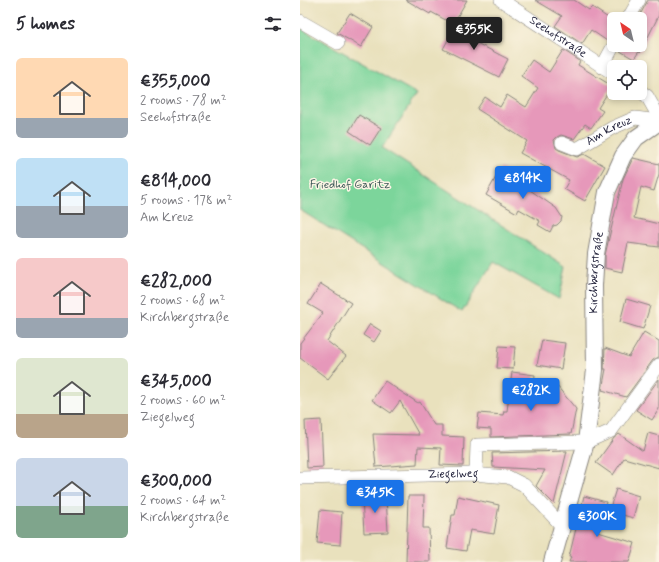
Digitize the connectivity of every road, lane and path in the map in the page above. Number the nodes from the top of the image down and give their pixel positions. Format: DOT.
graph roads {
  1 [pos="501,0"];
  2 [pos="639,0"];
  3 [pos="632,12"];
  4 [pos="300,21"];
  5 [pos="338,43"];
  6 [pos="610,52"];
  7 [pos="602,67"];
  8 [pos="607,70"];
  9 [pos="647,95"];
  10 [pos="659,117"];
  11 [pos="659,121"];
  12 [pos="562,143"];
  13 [pos="659,365"];
  14 [pos="586,442"];
  15 [pos="476,474"];
  16 [pos="300,478"];
  17 [pos="562,526"];
  18 [pos="552,562"];
  1 -- 7 [label="street, Seehofstraße"];
  2 -- 3 [label="street"];
  4 -- 5 [label="street"];
  6 -- 7 [label="street"];
  7 -- 8 [label="street, Seehofstraße"];
  9 -- 10 [label="street"];
  11 -- 12 [label="street, Am Kreuz"];
  11 -- 14 [label="street, Kirchbergstraße"];
  13 -- 14 [label="street"];
  14 -- 15 [label="street"];
  14 -- 17 [label="street, Kirchbergstraße"];
  15 -- 16 [label="street, Ziegelweg"];
  15 -- 17 [label="street, Ziegelweg"];
  17 -- 18 [label="street, Kirchbergstraße"];
}
